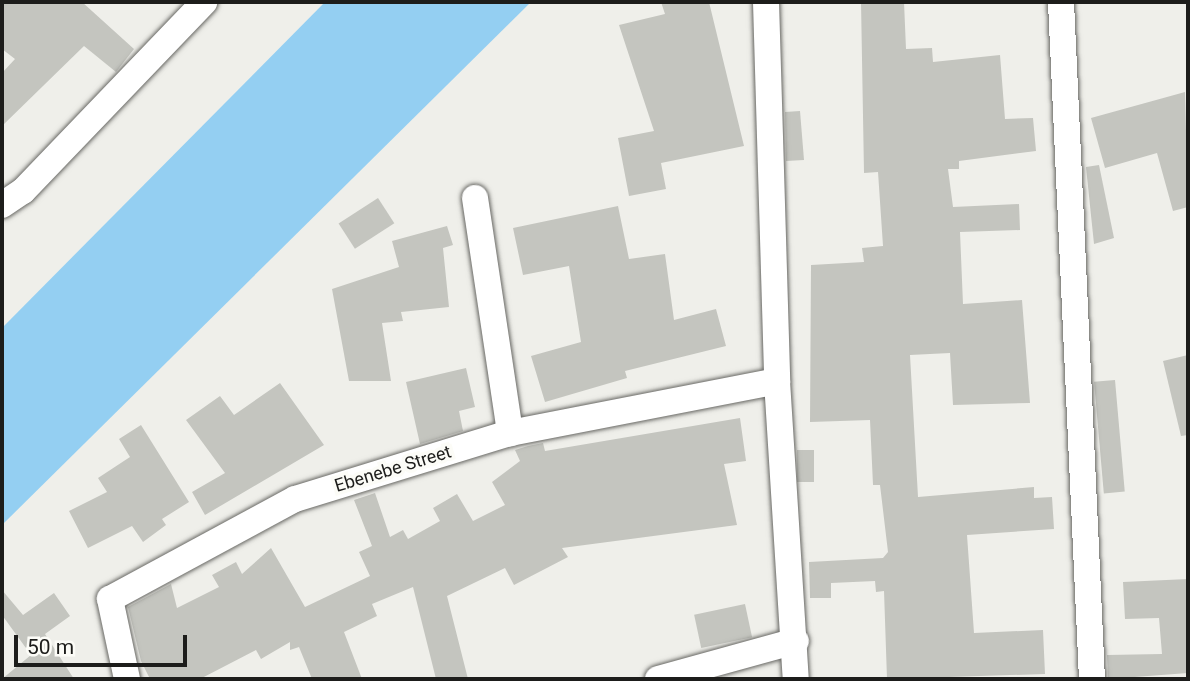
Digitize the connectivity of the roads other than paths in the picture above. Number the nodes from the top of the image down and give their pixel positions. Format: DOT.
graph roads {
  1 [pos="204,2"];
  2 [pos="766,2"];
  3 [pos="1061,2"];
  4 [pos="475,198"];
  5 [pos="2,205"];
  6 [pos="777,381"];
  7 [pos="509,433"];
  8 [pos="796,641"];
  9 [pos="127,679"];
  10 [pos="658,679"];
  11 [pos="796,679"];
  12 [pos="1092,679"];
  1 -- 5 [label="street"];
  2 -- 6 [label="street"];
  3 -- 12 [label="street"];
  4 -- 7 [label="street"];
  6 -- 7 [label="street, Ebenebe Street"];
  6 -- 8 [label="street"];
  7 -- 9 [label="street, Ebenebe Street"];
  8 -- 10 [label="street"];
  8 -- 11 [label="street"];
}
